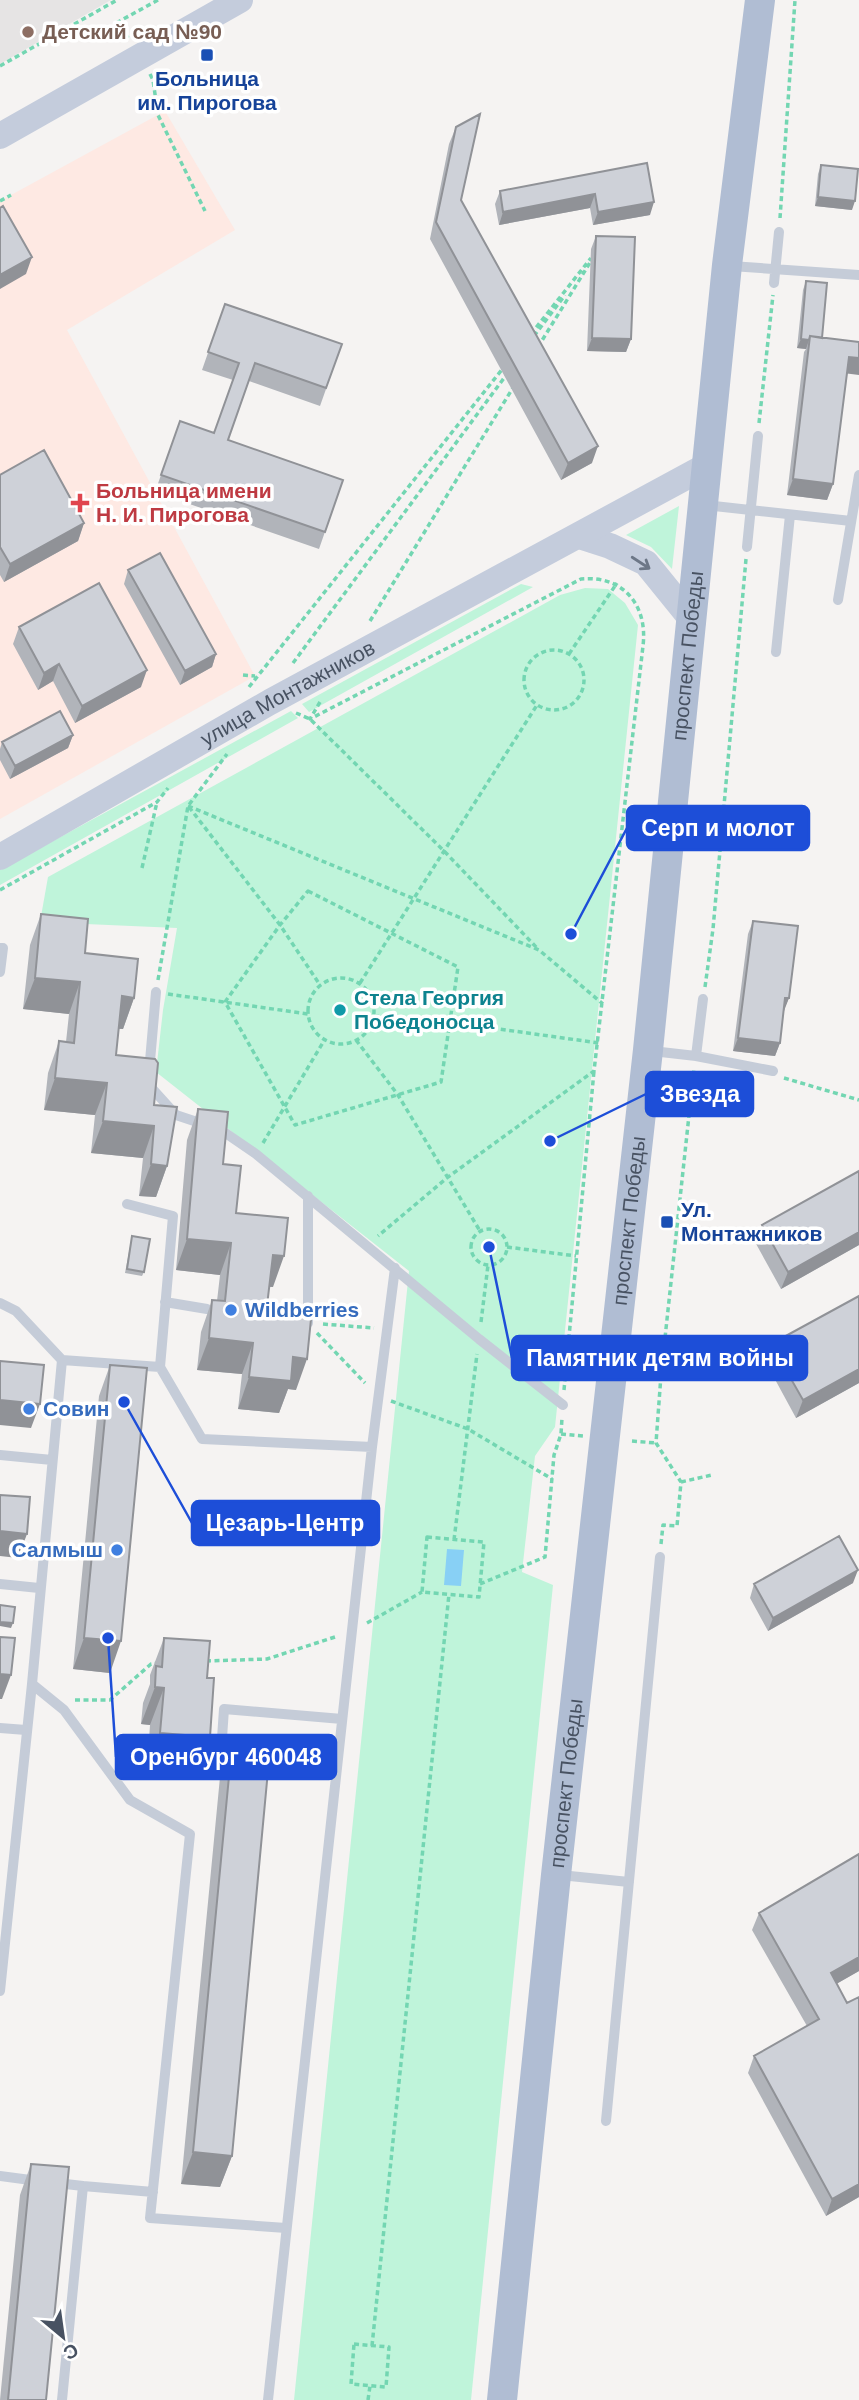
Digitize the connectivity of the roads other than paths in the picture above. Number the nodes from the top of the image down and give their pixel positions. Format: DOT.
graph roads {
  1 [pos="240,0"];
  2 [pos="761,2"];
  3 [pos="0,136"];
  4 [pos="779,232"];
  5 [pos="727,265"];
  6 [pos="775,269"];
  7 [pos="859,275"];
  8 [pos="775,283"];
  9 [pos="758,436"];
  10 [pos="708,465"];
  11 [pos="859,475"];
  12 [pos="704,505"];
  13 [pos="751,510"];
  14 [pos="790,515"];
  15 [pos="851,521"];
  16 [pos="579,536"];
  17 [pos="747,547"];
  18 [pos="838,600"];
  19 [pos="693,621"];
  20 [pos="776,652"];
  21 [pos="0,857"];
  22 [pos="0,948"];
  23 [pos="0,972"];
  24 [pos="156,992"];
  25 [pos="704,999"];
  26 [pos="648,1050"];
  27 [pos="695,1056"];
  28 [pos="773,1071"];
  29 [pos="308,1196"];
  30 [pos="127,1205"];
  31 [pos="395,1268"];
  32 [pos="0,1303"];
  33 [pos="165,1303"];
  34 [pos="207,1309"];
  35 [pos="308,1323"];
  36 [pos="62,1360"];
  37 [pos="160,1367"];
  38 [pos="563,1405"];
  39 [pos="372,1447"];
  40 [pos="0,1455"];
  41 [pos="52,1460"];
  42 [pos="660,1557"];
  43 [pos="0,1584"];
  44 [pos="40,1588"];
  45 [pos="32,1684"];
  46 [pos="342,1719"];
  47 [pos="0,1727"];
  48 [pos="26,1730"];
  49 [pos="222,1738"];
  50 [pos="556,1875"];
  51 [pos="629,1882"];
  52 [pos="0,1991"];
  53 [pos="606,2121"];
  54 [pos="0,2176"];
  55 [pos="83,2186"];
  56 [pos="153,2192"];
  57 [pos="286,2228"];
  58 [pos="61,2400"];
  59 [pos="268,2400"];
  60 [pos="502,2400"];
  1 -- 3 [label="main road"];
  2 -- 5 [label="main road, проспект Победы"];
  4 -- 6 [label="lane"];
  5 -- 6 [label="lane"];
  5 -- 10 [label="main road, проспект Победы"];
  6 -- 7 [label="lane"];
  6 -- 8 [label="lane"];
  9 -- 13 [label="lane"];
  10 -- 12 [label="main road, проспект Победы"];
  10 -- 16 [label="main road, улица Монтажников"];
  11 -- 15 [label="lane"];
  12 -- 13 [label="lane"];
  12 -- 19 [label="main road, проспект Победы"];
  13 -- 14 [label="lane"];
  13 -- 17 [label="lane"];
  14 -- 15 [label="lane"];
  14 -- 20 [label="lane"];
  15 -- 18 [label="lane"];
  16 -- 19 [label="main road, one-way"];
  16 -- 21 [label="main road, улица Монтажников"];
  19 -- 26 [label="main road, проспект Победы"];
  22 -- 23 [label="lane"];
  24 -- 29 [label="lane"];
  25 -- 27 [label="lane"];
  26 -- 27 [label="lane"];
  26 -- 50 [label="main road, проспект Победы"];
  27 -- 28 [label="lane"];
  29 -- 31 [label="lane"];
  29 -- 35 [label="lane"];
  30 -- 33 [label="lane"];
  31 -- 38 [label="lane"];
  31 -- 39 [label="lane"];
  32 -- 36 [label="lane"];
  33 -- 34 [label="lane"];
  33 -- 37 [label="lane"];
  36 -- 37 [label="lane"];
  36 -- 41 [label="lane"];
  37 -- 39 [label="lane"];
  39 -- 46 [label="lane"];
  40 -- 41 [label="lane"];
  41 -- 44 [label="lane"];
  42 -- 51 [label="lane"];
  43 -- 44 [label="lane"];
  44 -- 45 [label="lane"];
  45 -- 48 [label="lane"];
  45 -- 56 [label="lane"];
  46 -- 49 [label="lane"];
  46 -- 57 [label="lane"];
  47 -- 48 [label="lane"];
  48 -- 52 [label="lane"];
  50 -- 51 [label="lane"];
  50 -- 60 [label="main road, проспект Победы"];
  51 -- 53 [label="lane"];
  54 -- 55 [label="lane"];
  55 -- 56 [label="lane"];
  55 -- 58 [label="lane"];
  56 -- 57 [label="lane"];
  57 -- 59 [label="lane"];
}
